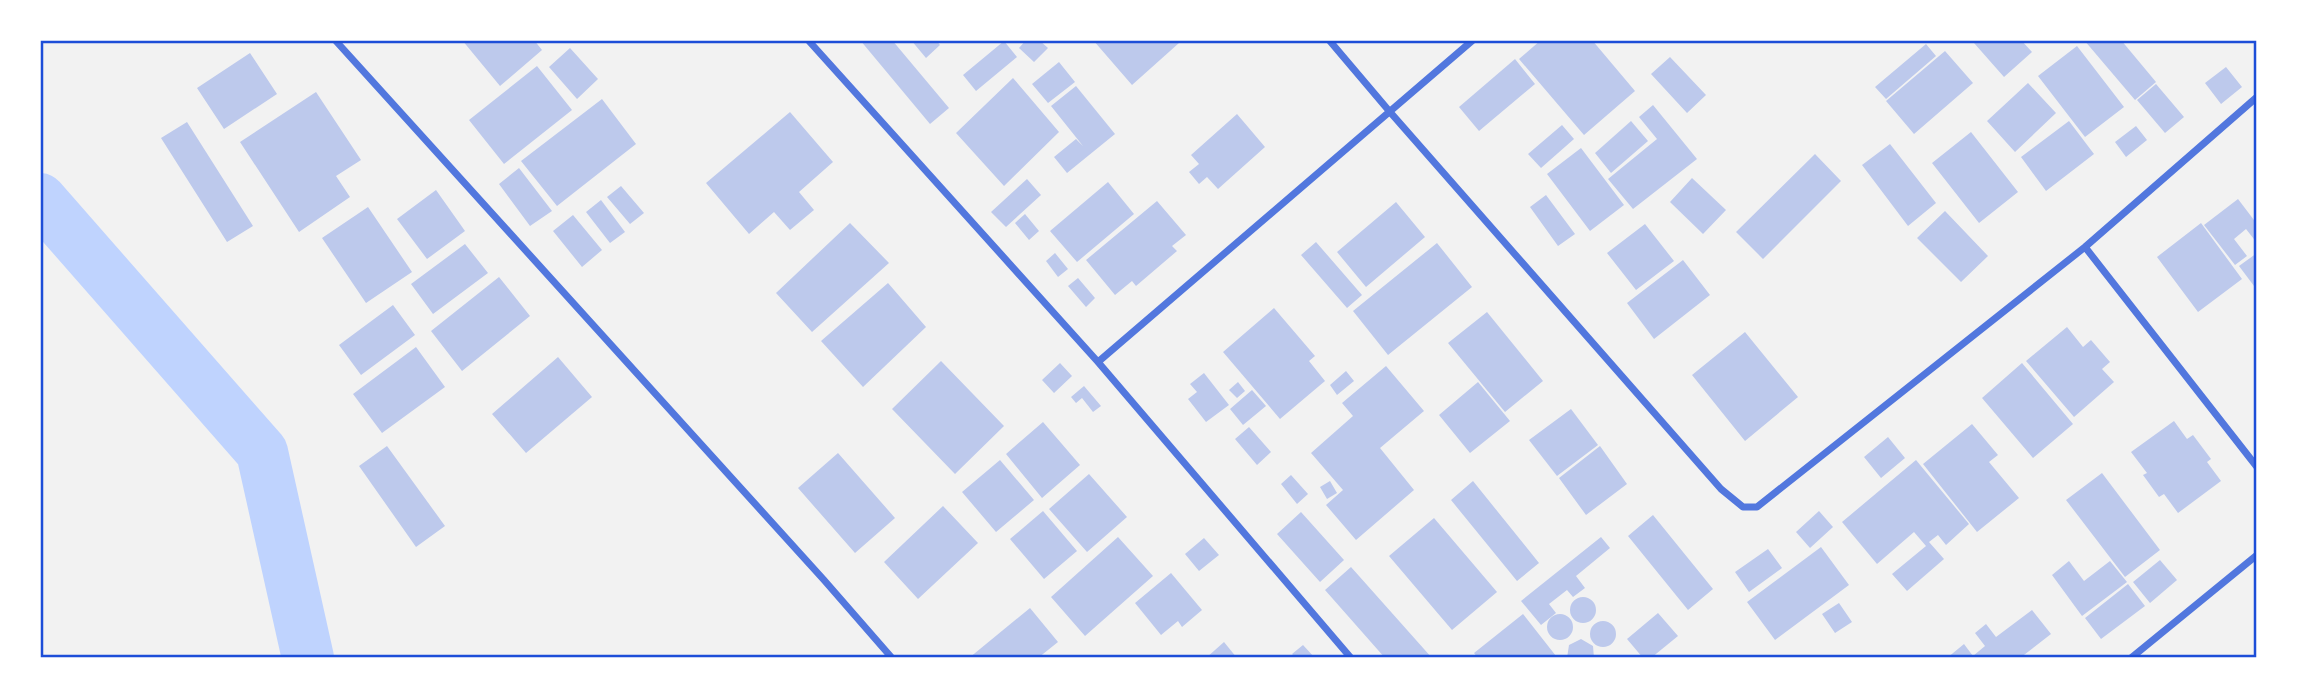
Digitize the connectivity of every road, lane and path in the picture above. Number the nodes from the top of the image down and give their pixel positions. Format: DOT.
graph roads {
  1 [pos="335,40"];
  2 [pos="808,40"];
  3 [pos="1329,40"];
  4 [pos="1473,40"];
  5 [pos="2257,97"];
  6 [pos="1390,112"];
  7 [pos="2085,247"];
  8 [pos="1098,362"];
  9 [pos="2257,467"];
  10 [pos="2257,555"];
  11 [pos="892,658"];
  12 [pos="1351,658"];
  13 [pos="2131,658"];
  1 -- 11 [label="street"];
  2 -- 8 [label="street"];
  3 -- 6 [label="street"];
  4 -- 6 [label="street"];
  5 -- 7 [label="street"];
  6 -- 7 [label="street"];
  6 -- 8 [label="street"];
  7 -- 9 [label="street"];
  8 -- 12 [label="street"];
  10 -- 13 [label="street"];
}
